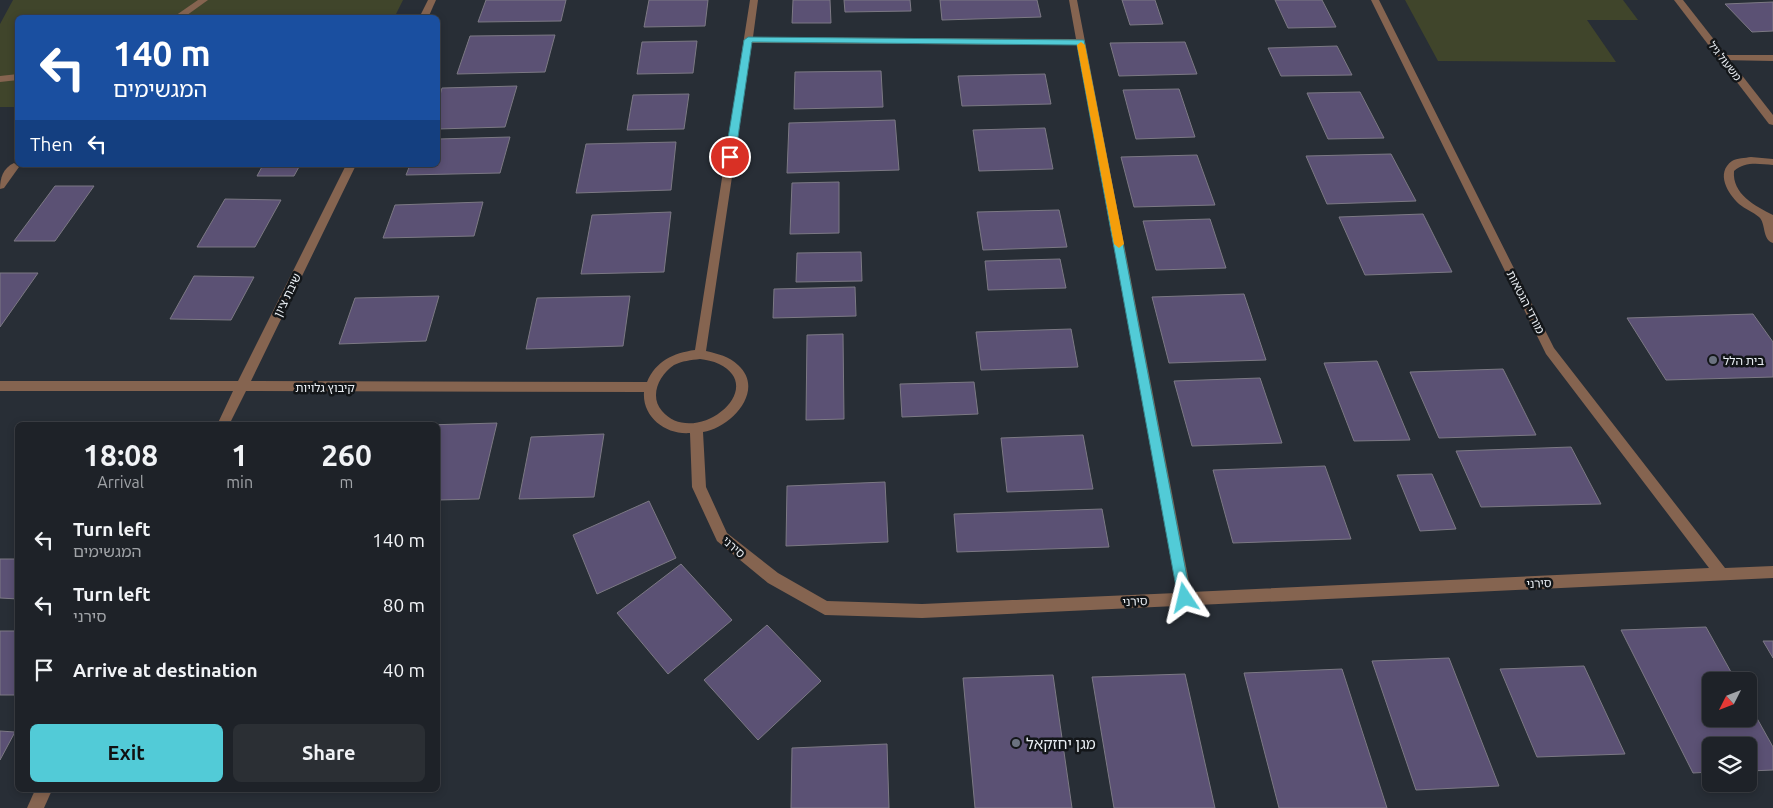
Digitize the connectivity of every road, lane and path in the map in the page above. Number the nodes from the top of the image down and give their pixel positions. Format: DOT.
graph roads {
  1 [pos="204,0"];
  2 [pos="432,0"];
  3 [pos="754,0"];
  4 [pos="1073,0"];
  5 [pos="1375,0"];
  6 [pos="1678,0"];
  7 [pos="181,15"];
  8 [pos="424,15"];
  9 [pos="748,40"];
  10 [pos="1081,42"];
  11 [pos="1723,58"];
  12 [pos="1773,58"];
  13 [pos="15,77"];
  14 [pos="0,79"];
  15 [pos="1773,122"];
  16 [pos="1773,162"];
  17 [pos="14,167"];
  18 [pos="350,167"];
  19 [pos="0,185"];
  20 [pos="1769,218"];
  21 [pos="1773,239"];
  22 [pos="700,354"];
  23 [pos="0,386"];
  24 [pos="242,386"];
  25 [pos="650,387"];
  26 [pos="224,422"];
  27 [pos="696,429"];
  28 [pos="1773,572"];
  29 [pos="1722,574"];
  30 [pos="1185,598"];
  31 [pos="43,792"];
  32 [pos="35,808"];
  1 -- 7 [label="street"];
  2 -- 8 [label="street"];
  3 -- 9 [label="street"];
  4 -- 10 [label="street"];
  5 -- 29 [label="street, מורדי הגטאות"];
  6 -- 11 [label="street, משעול גיל"];
  9 -- 10 [label="street"];
  9 -- 22 [label="street"];
  10 -- 30 [label="street"];
  11 -- 12 [label="street"];
  11 -- 15 [label="street, משעול גיל"];
  13 -- 14 [label="street"];
  16 -- 20 [label="street"];
  17 -- 19 [label="street"];
  18 -- 24 [label="street, שיבת ציון"];
  20 -- 21 [label="street"];
  22 -- 25 [label="street"];
  22 -- 27 [label="street"];
  23 -- 24 [label="street, קיבוץ גלויות"];
  24 -- 25 [label="street, קיבוץ גלויות"];
  24 -- 26 [label="street, שיבת ציון"];
  25 -- 27 [label="street"];
  27 -- 30 [label="street, סירני"];
  28 -- 29 [label="street, סירני"];
  29 -- 30 [label="street, סירני"];
  31 -- 32 [label="street"];
}
